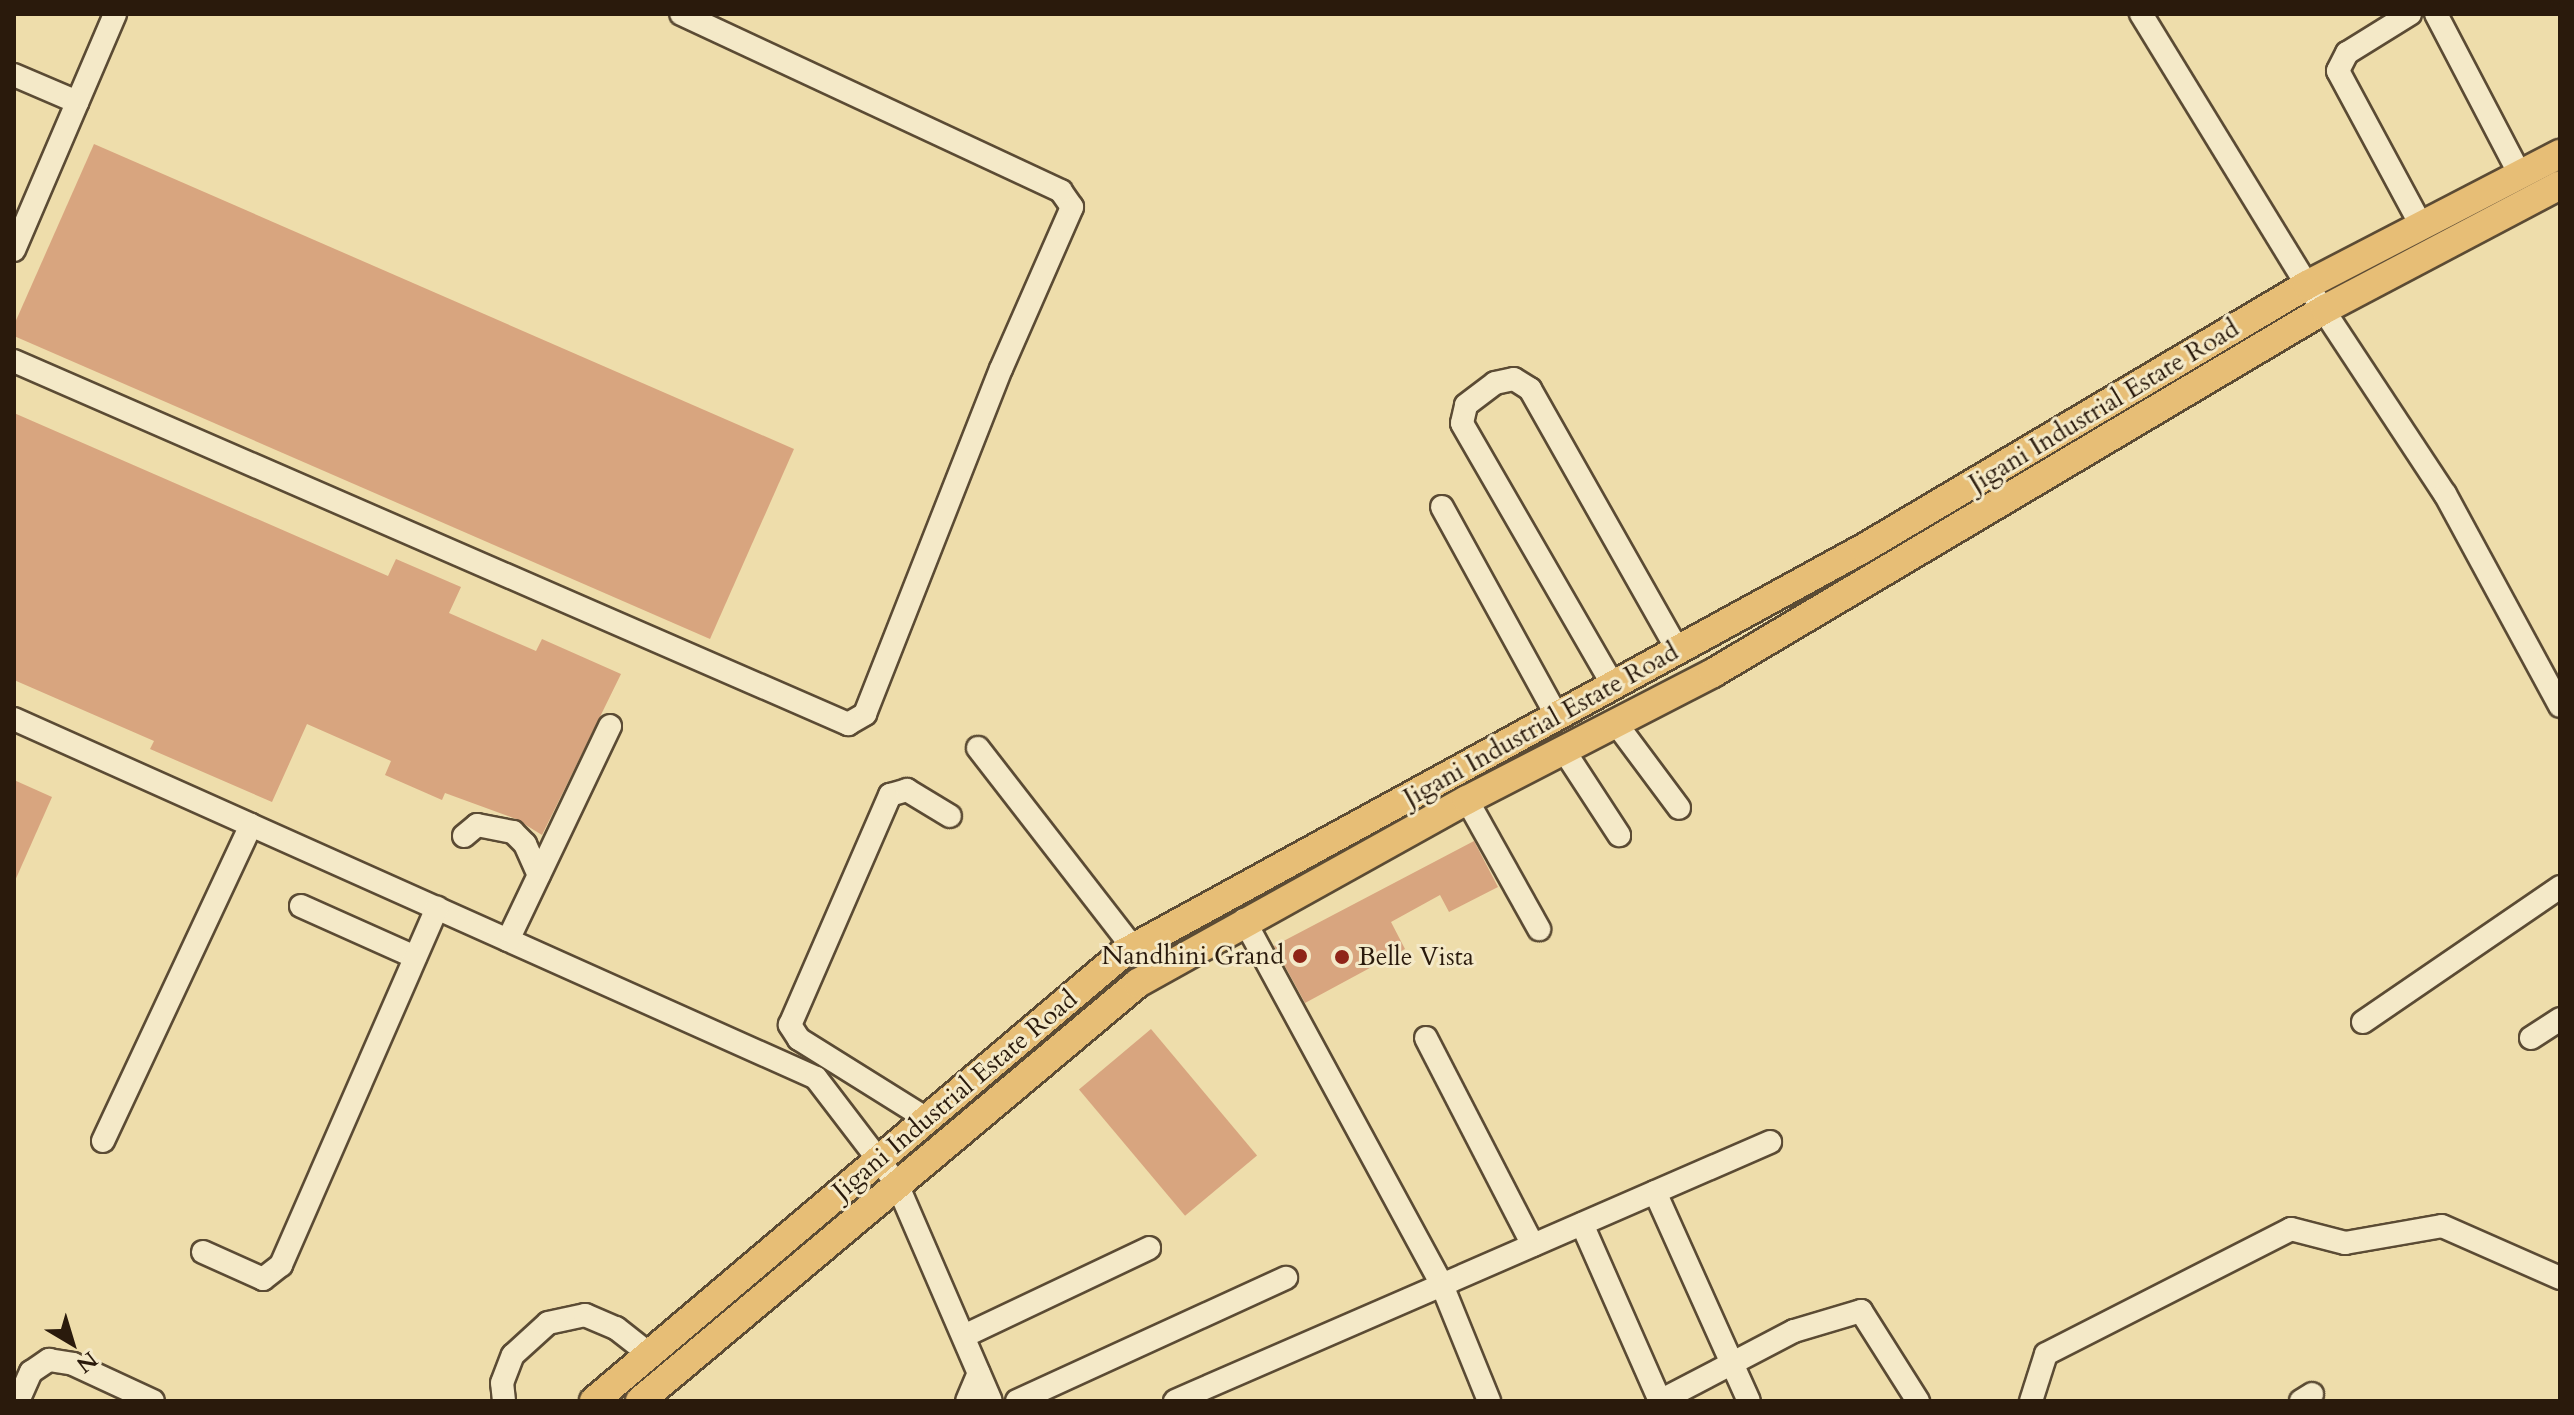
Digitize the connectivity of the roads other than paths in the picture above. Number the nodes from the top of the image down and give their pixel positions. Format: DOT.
graph roads {
  1 [pos="115,14"];
  2 [pos="681,14"];
  3 [pos="2141,14"];
  4 [pos="2410,14"];
  5 [pos="2436,14"];
  6 [pos="14,75"];
  7 [pos="77,102"];
  8 [pos="2560,154"];
  9 [pos="2519,173"];
  10 [pos="2560,185"];
  11 [pos="2420,223"];
  12 [pos="14,250"];
  13 [pos="2307,285"];
  14 [pos="2325,309"];
  15 [pos="14,361"];
  16 [pos="1442,507"];
  17 [pos="1678,651"];
  18 [pos="1613,685"];
  19 [pos="2560,706"];
  20 [pos="1557,716"];
  21 [pos="14,719"];
  22 [pos="1615,722"];
  23 [pos="610,726"];
  24 [pos="978,748"];
  25 [pos="1563,749"];
  26 [pos="1467,800"];
  27 [pos="1679,808"];
  28 [pos="950,816"];
  29 [pos="251,825"];
  30 [pos="1619,835"];
  31 [pos="464,836"];
  32 [pos="539,875"];
  33 [pos="2560,887"];
  34 [pos="301,906"];
  35 [pos="437,908"];
  36 [pos="1244,920"];
  37 [pos="1539,929"];
  38 [pos="508,940"];
  39 [pos="1133,948"];
  40 [pos="415,957"];
  41 [pos="2560,1019"];
  42 [pos="2363,1022"];
  43 [pos="1426,1038"];
  44 [pos="2531,1038"];
  45 [pos="799,1039"];
  46 [pos="786,1065"];
  47 [pos="927,1119"];
  48 [pos="103,1141"];
  49 [pos="1770,1142"];
  50 [pos="879,1161"];
  51 [pos="897,1184"];
  52 [pos="1655,1192"];
  53 [pos="1582,1224"];
  54 [pos="1533,1245"];
  55 [pos="1149,1248"];
  56 [pos="203,1252"];
  57 [pos="1286,1278"];
  58 [pos="2560,1278"];
  59 [pos="1442,1285"];
  60 [pos="964,1336"];
  61 [pos="649,1354"];
  62 [pos="1732,1364"];
  63 [pos="979,1373"];
  64 [pos="18,1401"];
  65 [pos="153,1401"];
  66 [pos="504,1401"];
  67 [pos="594,1401"];
  68 [pos="640,1401"];
  69 [pos="967,1401"];
  70 [pos="991,1401"];
  71 [pos="1017,1401"];
  72 [pos="1175,1401"];
  73 [pos="1489,1401"];
  74 [pos="1660,1401"];
  75 [pos="1749,1401"];
  76 [pos="1918,1401"];
  77 [pos="2031,1401"];
  1 -- 7 [label="street"];
  2 -- 15 [label="street"];
  3 -- 13 [label="street"];
  4 -- 11 [label="street"];
  5 -- 9 [label="street"];
  6 -- 7 [label="street"];
  7 -- 12 [label="street"];
  8 -- 9 [label="main road, Jigani Industrial Estate Road"];
  9 -- 11 [label="main road, Jigani Industrial Estate Road"];
  10 -- 14 [label="main road, Jigani Industrial Estate Road"];
  11 -- 13 [label="main road, Jigani Industrial Estate Road"];
  13 -- 14 [label="street"];
  13 -- 17 [label="main road, Jigani Industrial Estate Road"];
  14 -- 19 [label="street"];
  14 -- 22 [label="main road, Jigani Industrial Estate Road"];
  16 -- 20 [label="street"];
  17 -- 18 [label="main road, Jigani Industrial Estate Road"];
  17 -- 18 [label="street"];
  18 -- 20 [label="main road, Jigani Industrial Estate Road"];
  20 -- 39 [label="main road, Jigani Industrial Estate Road"];
  21 -- 29 [label="street"];
  22 -- 25 [label="main road, Jigani Industrial Estate Road"];
  22 -- 27 [label="street"];
  23 -- 32 [label="street"];
  24 -- 39 [label="street"];
  25 -- 26 [label="main road, Jigani Industrial Estate Road"];
  25 -- 30 [label="street"];
  26 -- 36 [label="main road, Jigani Industrial Estate Road"];
  26 -- 37 [label="street"];
  28 -- 45 [label="street"];
  29 -- 35 [label="street"];
  29 -- 48 [label="street"];
  31 -- 32 [label="street"];
  32 -- 38 [label="street"];
  33 -- 42 [label="street"];
  34 -- 40 [label="street"];
  35 -- 38 [label="street"];
  35 -- 40 [label="street"];
  36 -- 51 [label="main road, Jigani Industrial Estate Road"];
  36 -- 59 [label="street"];
  38 -- 46 [label="street"];
  39 -- 47 [label="main road, Jigani Industrial Estate Road"];
  40 -- 56 [label="street"];
  41 -- 44 [label="street"];
  43 -- 54 [label="street"];
  45 -- 46 [label="street"];
  45 -- 47 [label="street"];
  46 -- 50 [label="street"];
  47 -- 50 [label="main road, Jigani Industrial Estate Road"];
  49 -- 52 [label="street"];
  50 -- 51 [label="street"];
  50 -- 61 [label="main road, Jigani Industrial Estate Road"];
  51 -- 60 [label="street"];
  51 -- 68 [label="main road, Jigani Industrial Estate Road"];
  52 -- 53 [label="street"];
  52 -- 62 [label="street"];
  53 -- 54 [label="street"];
  53 -- 74 [label="street"];
  54 -- 59 [label="street"];
  55 -- 60 [label="street"];
  57 -- 71 [label="street"];
  58 -- 77 [label="street"];
  59 -- 72 [label="street"];
  59 -- 73 [label="street"];
  60 -- 63 [label="street"];
  61 -- 66 [label="street"];
  61 -- 67 [label="main road, Jigani Industrial Estate Road"];
  62 -- 74 [label="street"];
  62 -- 75 [label="street"];
  62 -- 76 [label="street"];
  63 -- 69 [label="street"];
  63 -- 70 [label="street"];
  64 -- 65 [label="street"];
}
